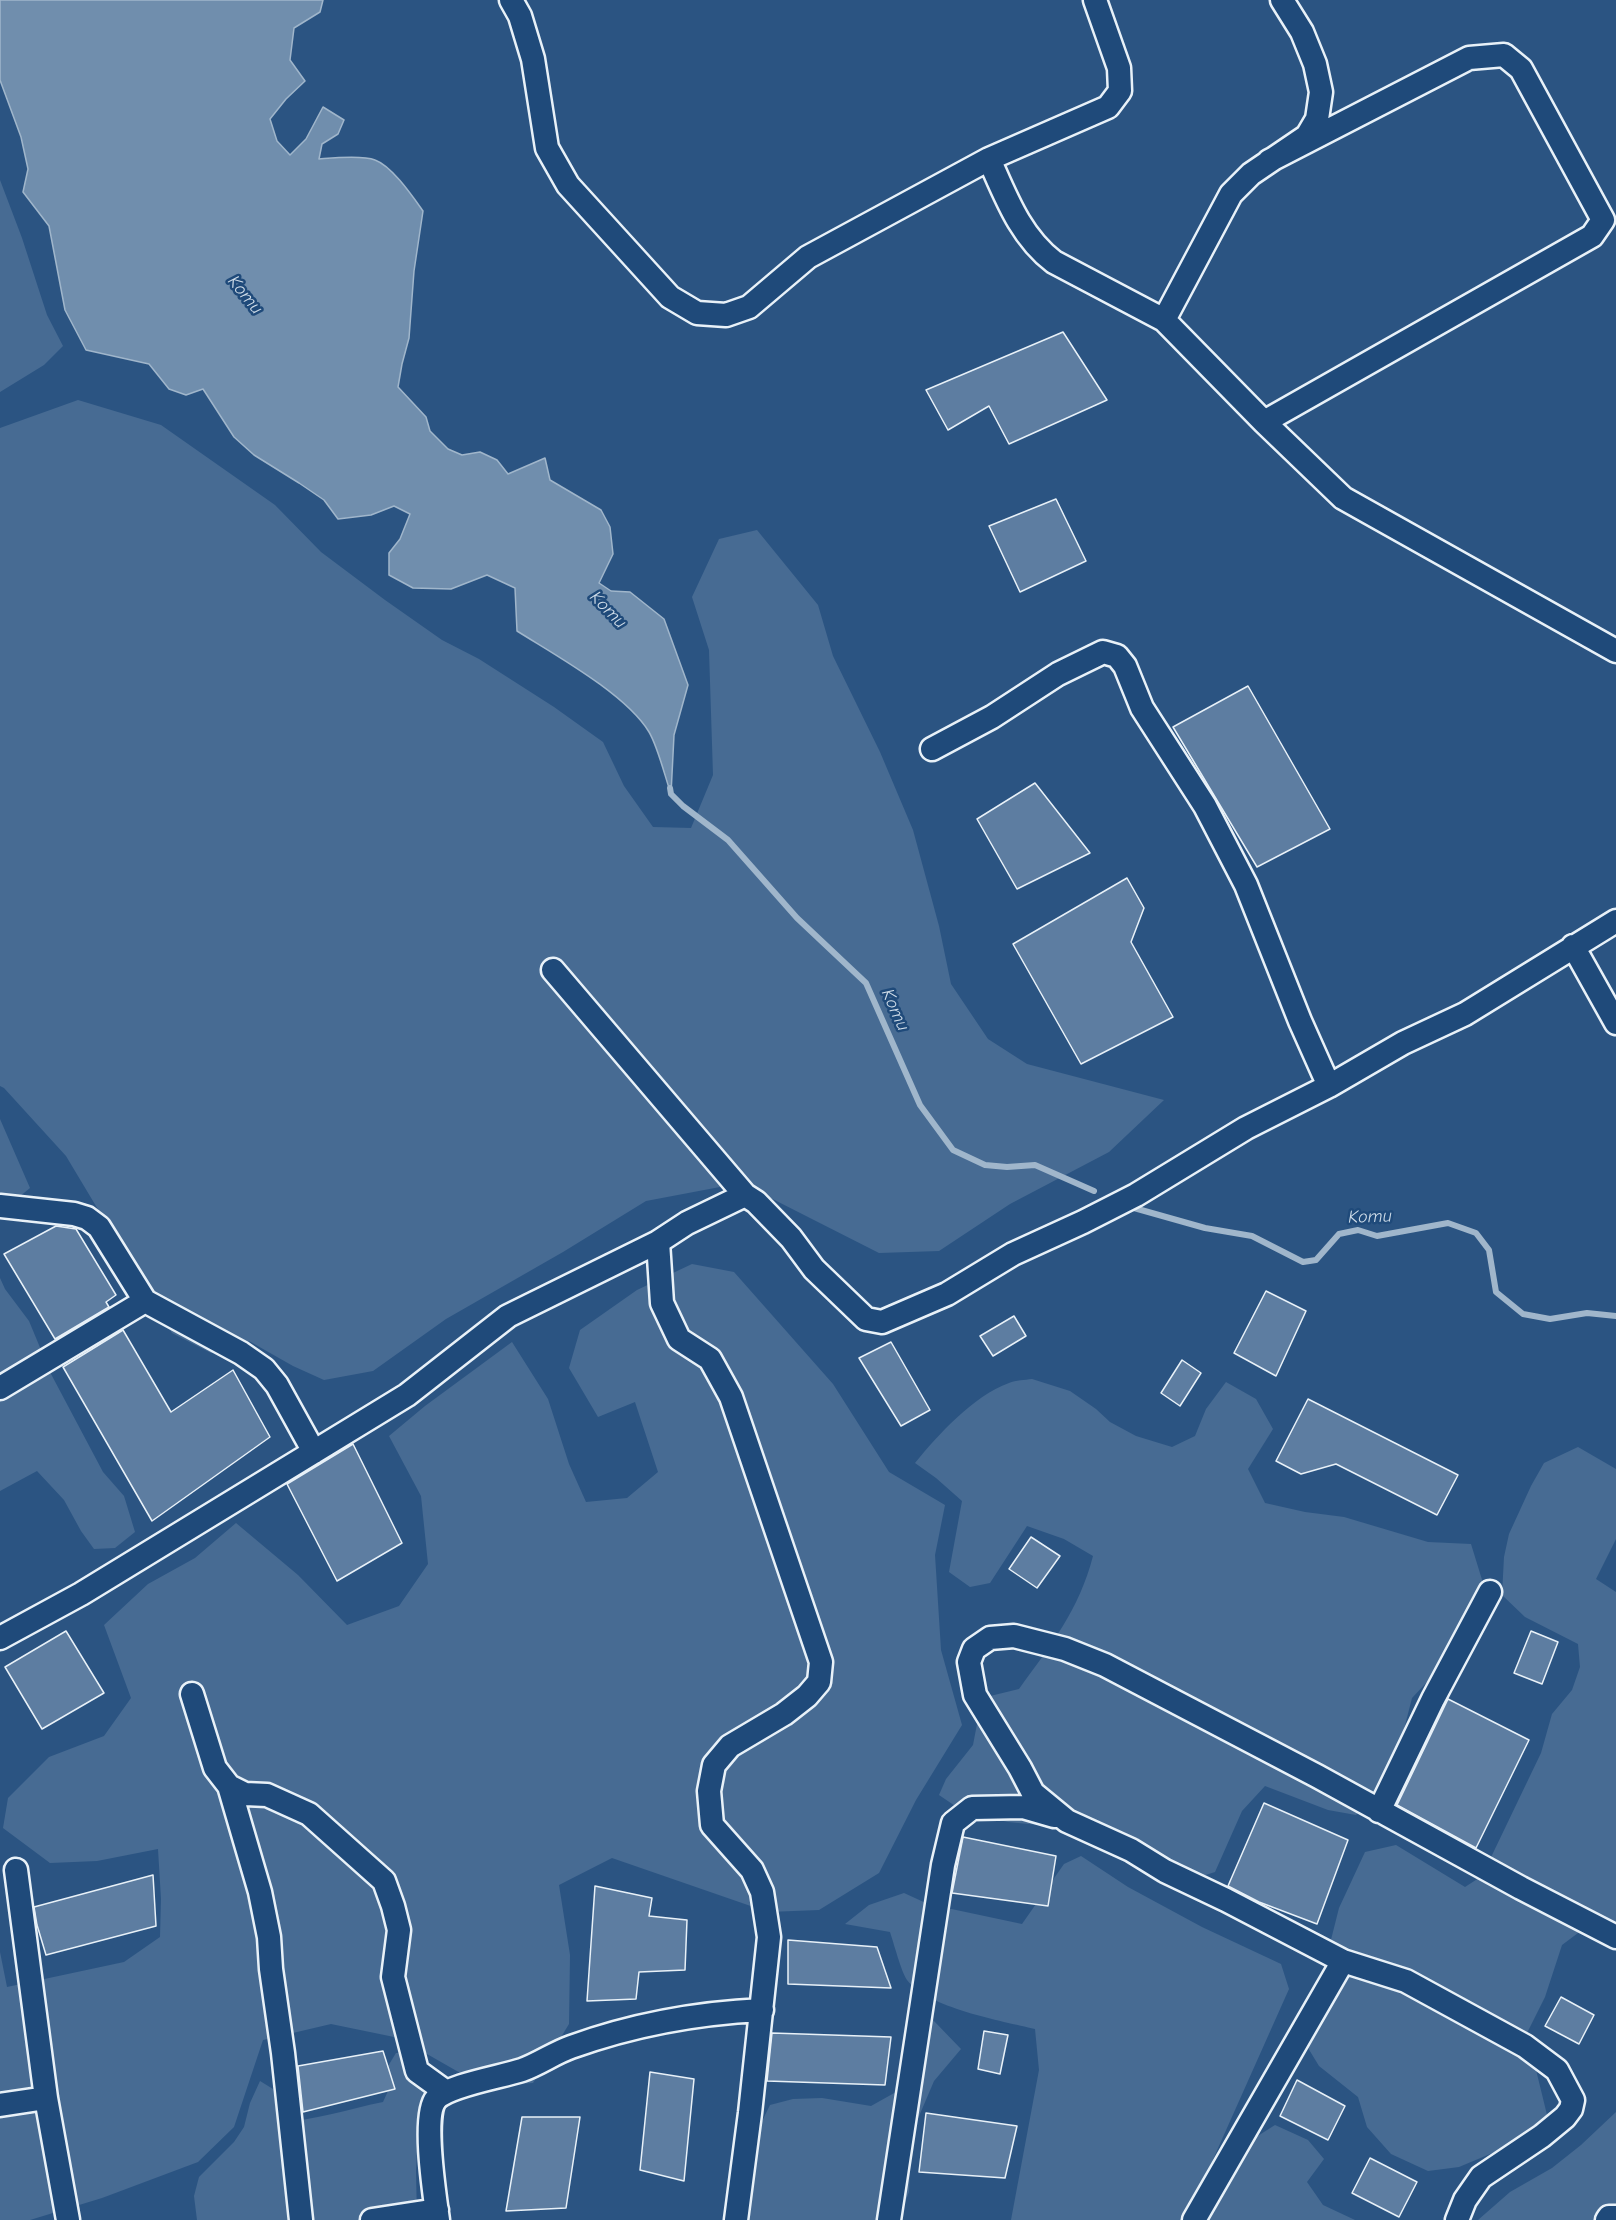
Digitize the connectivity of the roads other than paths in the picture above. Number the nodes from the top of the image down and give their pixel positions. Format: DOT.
graph roads {
  1 [pos="511,0"];
  2 [pos="1095,0"];
  3 [pos="1282,0"];
  4 [pos="989,159"];
  5 [pos="1269,161"];
  6 [pos="1609,222"];
  7 [pos="1164,320"];
  8 [pos="1264,422"];
  9 [pos="1616,651"];
  10 [pos="932,748"];
  11 [pos="1616,921"];
  12 [pos="1573,946"];
  13 [pos="553,970"];
  14 [pos="1616,1023"];
  15 [pos="1329,1086"];
  16 [pos="744,1195"];
  17 [pos="0,1206"];
  18 [pos="658,1242"];
  19 [pos="145,1301"];
  20 [pos="0,1388"];
  21 [pos="314,1452"];
  22 [pos="1490,1592"];
  23 [pos="0,1638"];
  24 [pos="192,1694"];
  25 [pos="230,1786"];
  26 [pos="1379,1811"];
  27 [pos="1067,1821"];
  28 [pos="16,1870"];
  29 [pos="1616,1937"];
  30 [pos="1343,1961"];
  31 [pos="762,2010"];
  32 [pos="446,2092"];
  33 [pos="46,2098"];
  34 [pos="0,2106"];
  35 [pos="438,2215"];
  36 [pos="1616,2217"];
  37 [pos="68,2220"];
  38 [pos="301,2220"];
  39 [pos="372,2220"];
  40 [pos="736,2220"];
  41 [pos="889,2220"];
  42 [pos="1194,2220"];
  43 [pos="1457,2220"];
  44 [pos="1607,2220"];
  1 -- 4 [label="street"];
  2 -- 4 [label="street"];
  3 -- 5 [label="street"];
  4 -- 7 [label="street"];
  5 -- 6 [label="street"];
  5 -- 7 [label="street"];
  6 -- 8 [label="street"];
  7 -- 8 [label="street"];
  8 -- 9 [label="street"];
  10 -- 15 [label="street"];
  11 -- 12 [label="street"];
  12 -- 14 [label="street"];
  12 -- 15 [label="street"];
  13 -- 16 [label="street"];
  15 -- 16 [label="street"];
  16 -- 18 [label="street"];
  17 -- 19 [label="street"];
  18 -- 21 [label="street"];
  18 -- 31 [label="street"];
  19 -- 20 [label="street"];
  19 -- 21 [label="street"];
  21 -- 23 [label="street"];
  22 -- 26 [label="street"];
  24 -- 25 [label="street"];
  25 -- 32 [label="street"];
  25 -- 38 [label="street"];
  26 -- 27 [label="street"];
  26 -- 29 [label="street"];
  27 -- 30 [label="street"];
  27 -- 41 [label="street"];
  28 -- 33 [label="street"];
  30 -- 42 [label="street"];
  30 -- 43 [label="street"];
  31 -- 32 [label="street"];
  31 -- 40 [label="street"];
  32 -- 35 [label="street"];
  33 -- 34 [label="street"];
  33 -- 37 [label="street"];
  35 -- 39 [label="street"];
  36 -- 44 [label="street"];
}
